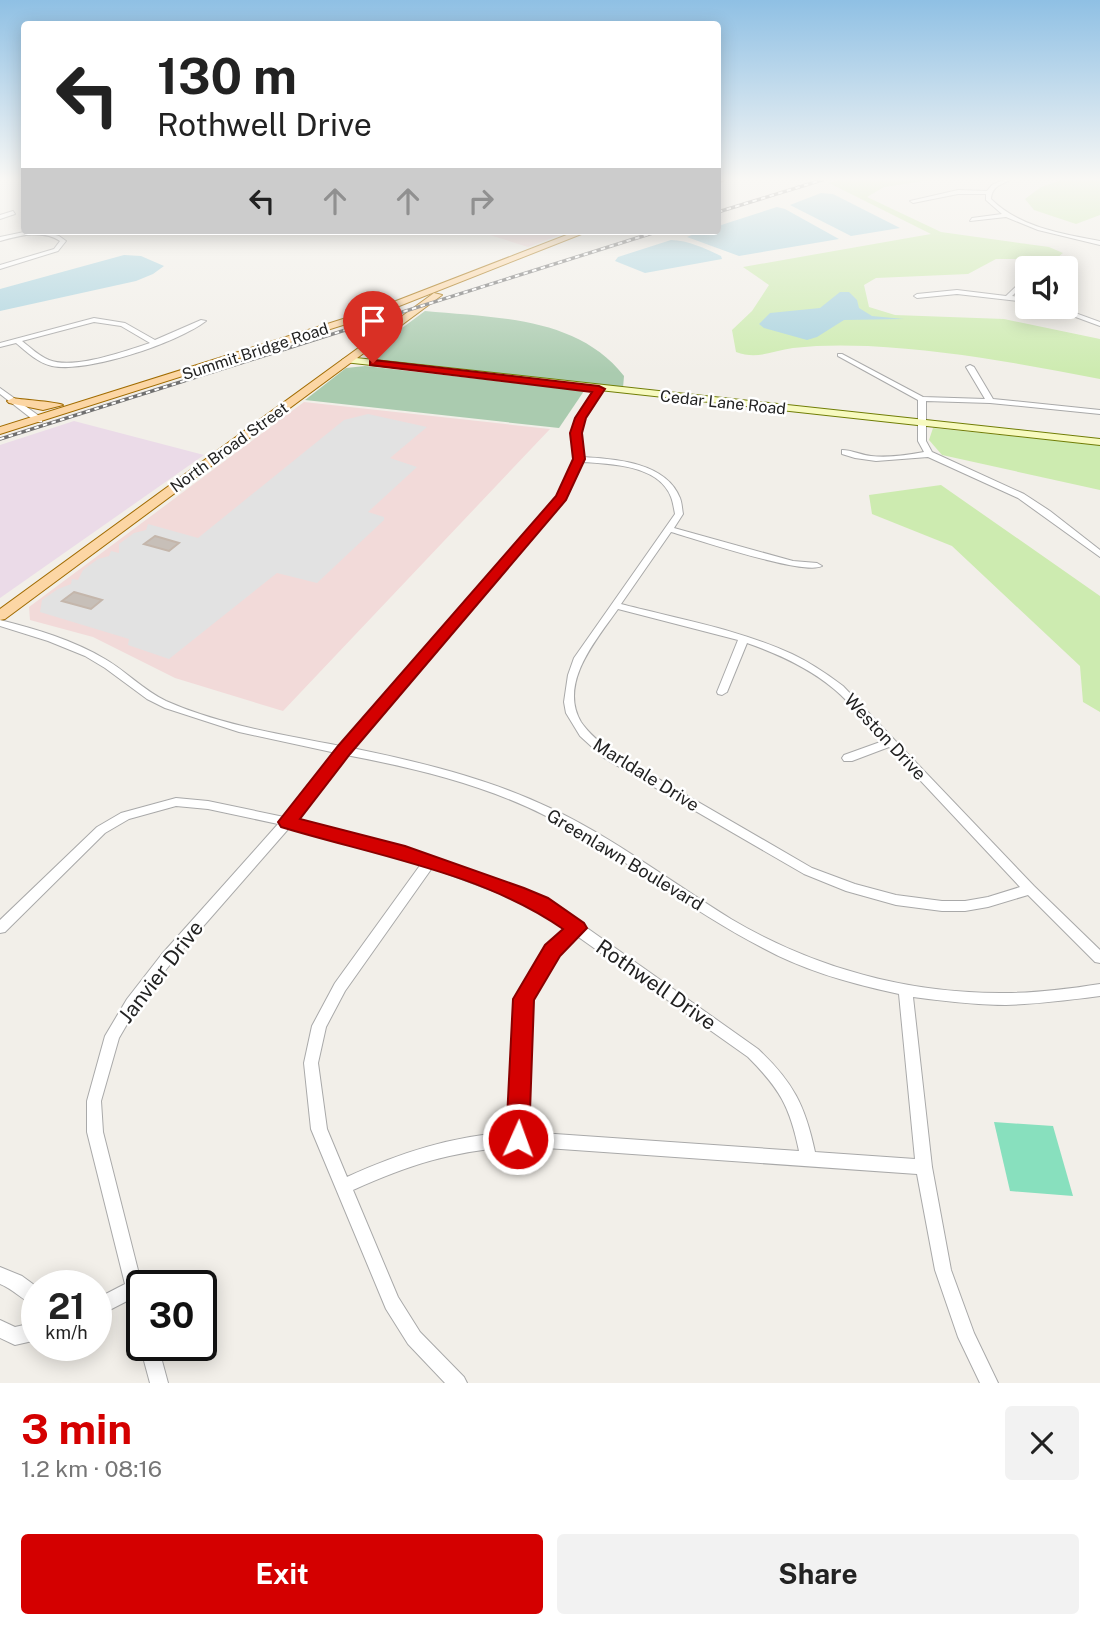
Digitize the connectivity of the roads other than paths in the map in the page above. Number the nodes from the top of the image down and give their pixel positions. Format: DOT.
graph roads {
  1 [pos="60,245"];
  2 [pos="551,245"];
  3 [pos="0,267"];
  4 [pos="460,281"];
  5 [pos="1015,290"];
  6 [pos="917,296"];
  7 [pos="1009,296"];
  8 [pos="1015,297"];
  9 [pos="392,306"];
  10 [pos="380,310"];
  11 [pos="409,315"];
  12 [pos="1078,316"];
  13 [pos="203,321"];
  14 [pos="1100,324"];
  15 [pos="17,340"];
  16 [pos="155,343"];
  17 [pos="0,345"];
  18 [pos="263,347"];
  19 [pos="840,355"];
  20 [pos="346,360"];
  21 [pos="970,367"];
  22 [pos="599,389"];
  23 [pos="0,390"];
  24 [pos="922,399"];
  25 [pos="13,401"];
  26 [pos="990,401"];
  27 [pos="57,405"];
  28 [pos="1100,411"];
  29 [pos="35,417"];
  30 [pos="0,423"];
  31 [pos="922,423"];
  32 [pos="0,431"];
  33 [pos="1100,442"];
  34 [pos="845,452"];
  35 [pos="929,454"];
  36 [pos="579,459"];
  37 [pos="669,529"];
  38 [pos="1100,540"];
  39 [pos="1086,543"];
  40 [pos="1100,554"];
  41 [pos="817,566"];
  42 [pos="616,606"];
  43 [pos="0,617"];
  44 [pos="0,622"];
  45 [pos="743,640"];
  46 [pos="722,692"];
  47 [pos="890,743"];
  48 [pos="344,750"];
  49 [pos="848,758"];
  50 [pos="287,822"];
  51 [pos="429,862"];
  52 [pos="1030,889"];
  53 [pos="0,928"];
  54 [pos="577,928"];
  55 [pos="1100,958"];
  56 [pos="905,990"];
  57 [pos="1100,990"];
  58 [pos="518,1139"];
  59 [pos="808,1157"];
  60 [pos="924,1167"];
  61 [pos="344,1186"];
  62 [pos="130,1270"];
  63 [pos="0,1275"];
  64 [pos="21,1286"];
  65 [pos="0,1329"];
  66 [pos="21,1335"];
  67 [pos="153,1361"];
  68 [pos="159,1383"];
  69 [pos="458,1383"];
  70 [pos="989,1383"];
  1 -- 3 [label="street"];
  2 -- 4 [label="main road, Summit Bridge Road"];
  4 -- 9 [label="main road, Summit Bridge Road"];
  4 -- 11 [label="main road, North Broad Street"];
  5 -- 7 [label="street"];
  6 -- 7 [label="street"];
  7 -- 8 [label="street"];
  9 -- 10 [label="main road, Summit Bridge Road"];
  9 -- 11 [label="main road"];
  10 -- 11 [label="main road"];
  10 -- 18 [label="main road, Summit Bridge Road"];
  11 -- 20 [label="main road, North Broad Street"];
  12 -- 14 [label="street"];
  13 -- 16 [label="street"];
  15 -- 16 [label="street"];
  15 -- 16 [label="street"];
  15 -- 17 [label="street"];
  18 -- 27 [label="main road"];
  18 -- 29 [label="main road, Summit Bridge Road"];
  19 -- 24 [label="street"];
  20 -- 22 [label="street, Cedar Lane Road"];
  20 -- 43 [label="main road, North Broad Street"];
  21 -- 26 [label="street"];
  22 -- 31 [label="street, Cedar Lane Road"];
  22 -- 36 [label="street"];
  23 -- 25 [label="street"];
  24 -- 26 [label="street"];
  24 -- 31 [label="street"];
  25 -- 27 [label="main road"];
  25 -- 29 [label="street"];
  26 -- 28 [label="street"];
  27 -- 29 [label="main road"];
  29 -- 30 [label="main road"];
  29 -- 32 [label="main road, Summit Bridge Road"];
  31 -- 33 [label="street, Cedar Lane Road"];
  31 -- 35 [label="street"];
  34 -- 35 [label="street"];
  35 -- 39 [label="street"];
  36 -- 37 [label="street, Marldale Drive"];
  36 -- 48 [label="street, Janvier Drive"];
  37 -- 41 [label="street"];
  37 -- 42 [label="street, Marldale Drive"];
  38 -- 39 [label="street"];
  39 -- 40 [label="street"];
  42 -- 45 [label="street, Weston Drive"];
  42 -- 52 [label="street, Marldale Drive"];
  44 -- 48 [label="street, Greenlawn Boulevard"];
  45 -- 46 [label="street"];
  45 -- 47 [label="street, Weston Drive"];
  47 -- 49 [label="street"];
  47 -- 52 [label="street, Weston Drive"];
  48 -- 50 [label="street, Janvier Drive"];
  48 -- 56 [label="street, Greenlawn Boulevard"];
  50 -- 51 [label="street, Rothwell Drive"];
  50 -- 53 [label="street, Rothwell Drive"];
  50 -- 62 [label="street, Janvier Drive"];
  51 -- 54 [label="street, Rothwell Drive"];
  51 -- 61 [label="street"];
  52 -- 55 [label="street, Weston Drive"];
  54 -- 58 [label="street"];
  54 -- 59 [label="street, Rothwell Drive"];
  56 -- 57 [label="street, Greenlawn Boulevard"];
  56 -- 60 [label="street"];
  58 -- 59 [label="street"];
  58 -- 61 [label="street"];
  59 -- 60 [label="street"];
  60 -- 70 [label="street"];
  61 -- 69 [label="street"];
  63 -- 64 [label="street"];
  65 -- 66 [label="street"];
  67 -- 68 [label="street"];
}
